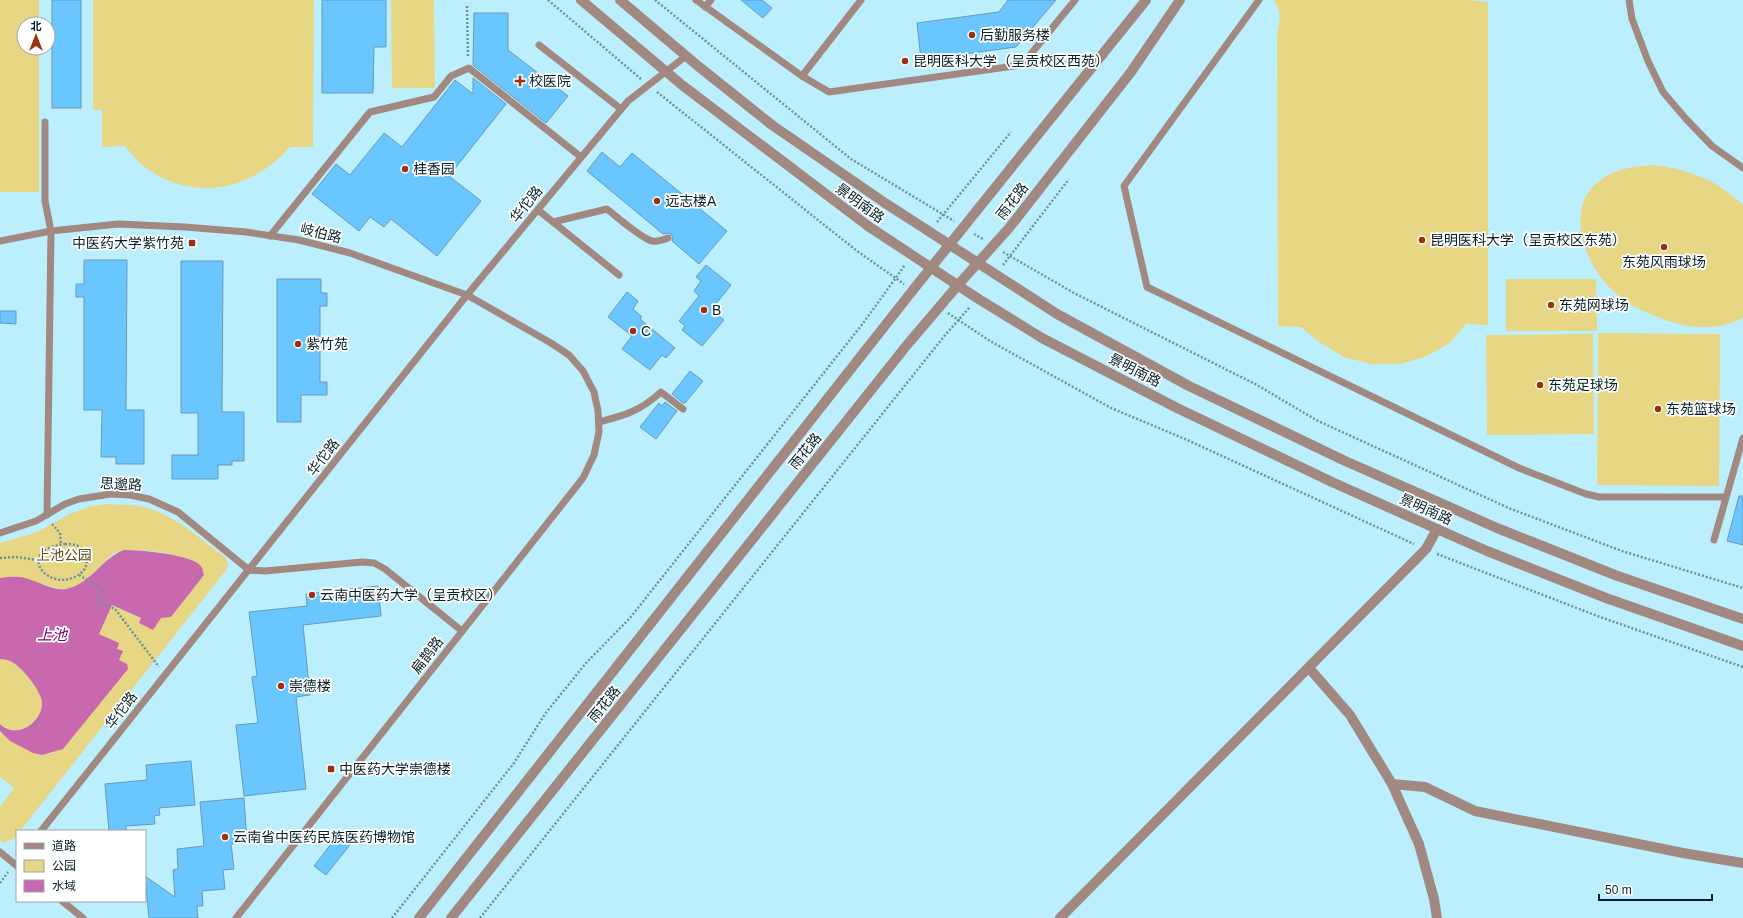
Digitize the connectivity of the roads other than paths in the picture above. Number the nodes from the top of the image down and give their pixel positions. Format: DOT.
graph roads {
  1 [pos="581,0"];
  2 [pos="620,0"];
  3 [pos="696,0"];
  4 [pos="711,0"];
  5 [pos="861,0"];
  6 [pos="1075,0"];
  7 [pos="1146,0"];
  8 [pos="1180,0"];
  9 [pos="1259,0"];
  10 [pos="1629,0"];
  11 [pos="705,7"];
  12 [pos="539,45"];
  13 [pos="686,56"];
  14 [pos="666,71"];
  15 [pos="802,76"];
  16 [pos="621,109"];
  17 [pos="45,122"];
  18 [pos="581,157"];
  19 [pos="1743,168"];
  20 [pos="538,210"];
  21 [pos="553,222"];
  22 [pos="51,231"];
  23 [pos="270,236"];
  24 [pos="668,238"];
  25 [pos="0,241"];
  26 [pos="950,245"];
  27 [pos="978,263"];
  28 [pos="931,268"];
  29 [pos="619,275"];
  30 [pos="958,285"];
  31 [pos="467,296"];
  32 [pos="594,392"];
  33 [pos="683,409"];
  34 [pos="598,422"];
  35 [pos="1743,438"];
  36 [pos="1726,497"];
  37 [pos="47,515"];
  38 [pos="1437,529"];
  39 [pos="0,533"];
  40 [pos="1714,540"];
  41 [pos="249,570"];
  42 [pos="1743,619"];
  43 [pos="462,631"];
  44 [pos="1743,646"];
  45 [pos="1309,668"];
  46 [pos="1392,784"];
  47 [pos="42,830"];
  48 [pos="0,852"];
  49 [pos="1743,863"];
  50 [pos="16,864"];
  51 [pos="63,902"];
  52 [pos="83,918"];
  53 [pos="236,918"];
  54 [pos="418,918"];
  55 [pos="451,918"];
  56 [pos="1060,918"];
  57 [pos="1437,918"];
  1 -- 14 [label="street, 景明南路"];
  2 -- 13 [label="street, 景明南路"];
  3 -- 11 [label="lane"];
  4 -- 11 [label="lane"];
  5 -- 15 [label="lane"];
  6 -- 15 [label="lane"];
  7 -- 26 [label="street, 雨花路"];
  8 -- 27 [label="street, 雨花路"];
  9 -- 36 [label="lane"];
  10 -- 19 [label="lane"];
  11 -- 15 [label="lane"];
  12 -- 16 [label="lane"];
  13 -- 14 [label="lane, 华佗路"];
  13 -- 26 [label="street, 景明南路"];
  14 -- 16 [label="lane, 华佗路"];
  14 -- 28 [label="street, 景明南路"];
  16 -- 18 [label="lane, 华佗路"];
  17 -- 22 [label="lane"];
  18 -- 20 [label="lane, 华佗路"];
  18 -- 23 [label="lane"];
  20 -- 21 [label="lane"];
  20 -- 31 [label="lane, 华佗路"];
  21 -- 24 [label="lane"];
  21 -- 29 [label="lane"];
  22 -- 23 [label="lane, 岐伯路"];
  22 -- 25 [label="lane, 岐伯路"];
  22 -- 37 [label="lane"];
  23 -- 31 [label="lane, 岐伯路"];
  26 -- 27 [label="street, 景明南路"];
  26 -- 28 [label="street, 雨花路"];
  27 -- 30 [label="street, 雨花路"];
  27 -- 42 [label="street, 景明南路"];
  28 -- 30 [label="street, 景明南路"];
  28 -- 54 [label="street, 雨花路"];
  30 -- 38 [label="street, 景明南路"];
  30 -- 55 [label="street, 雨花路"];
  31 -- 32 [label="lane, 岐伯路"];
  31 -- 41 [label="lane, 华佗路"];
  32 -- 34 [label="lane, 扁鹊路"];
  33 -- 34 [label="lane"];
  34 -- 43 [label="lane, 扁鹊路"];
  35 -- 36 [label="lane"];
  36 -- 40 [label="lane"];
  37 -- 39 [label="lane, 思邈路"];
  37 -- 41 [label="lane, 思邈路"];
  38 -- 44 [label="street, 景明南路"];
  38 -- 45 [label="street"];
  41 -- 43 [label="lane"];
  41 -- 47 [label="lane, 华佗路"];
  43 -- 53 [label="lane, 扁鹊路"];
  45 -- 46 [label="street"];
  45 -- 56 [label="street"];
  46 -- 49 [label="street"];
  46 -- 57 [label="street"];
  48 -- 50 [label="lane"];
  51 -- 52 [label="lane"];
}
